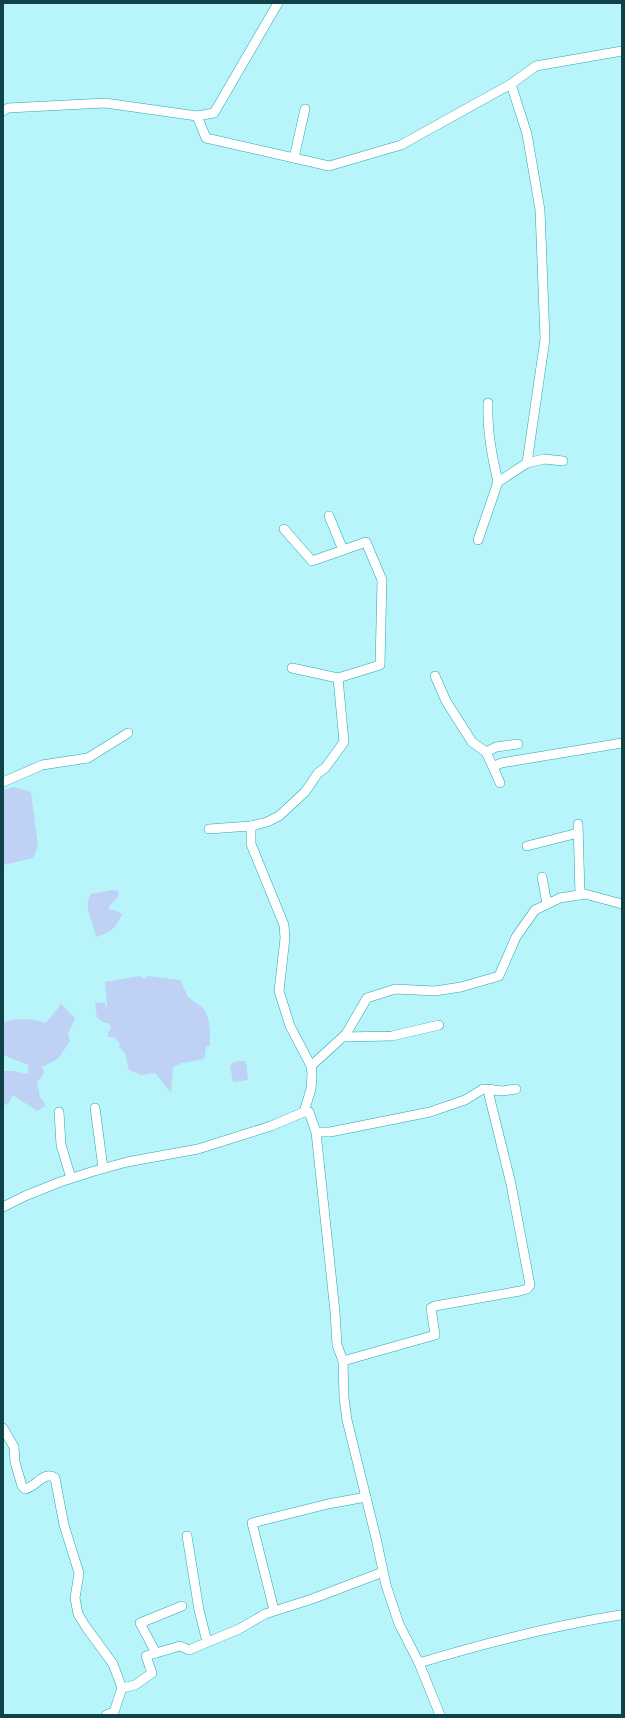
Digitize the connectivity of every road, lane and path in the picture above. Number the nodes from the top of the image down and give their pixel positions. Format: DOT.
graph roads {
  1 [pos="278,3"];
  2 [pos="622,51"];
  3 [pos="511,84"];
  4 [pos="305,109"];
  5 [pos="3,111"];
  6 [pos="197,116"];
  7 [pos="294,158"];
  8 [pos="488,403"];
  9 [pos="563,461"];
  10 [pos="527,463"];
  11 [pos="498,482"];
  12 [pos="329,516"];
  13 [pos="284,529"];
  14 [pos="478,540"];
  15 [pos="343,550"];
  16 [pos="292,668"];
  17 [pos="435,676"];
  18 [pos="338,678"];
  19 [pos="128,733"];
  20 [pos="622,743"];
  21 [pos="518,744"];
  22 [pos="486,752"];
  23 [pos="493,767"];
  24 [pos="3,782"];
  25 [pos="500,783"];
  26 [pos="251,826"];
  27 [pos="209,829"];
  28 [pos="527,846"];
  29 [pos="542,877"];
  30 [pos="580,895"];
  31 [pos="547,904"];
  32 [pos="622,904"];
  33 [pos="439,1025"];
  34 [pos="343,1037"];
  35 [pos="311,1066"];
  36 [pos="491,1089"];
  37 [pos="516,1090"];
  38 [pos="95,1108"];
  39 [pos="59,1112"];
  40 [pos="304,1112"];
  41 [pos="316,1132"];
  42 [pos="103,1168"];
  43 [pos="71,1178"];
  44 [pos="3,1207"];
  45 [pos="343,1361"];
  46 [pos="3,1428"];
  47 [pos="366,1497"];
  48 [pos="187,1536"];
  49 [pos="383,1572"];
  50 [pos="182,1606"];
  51 [pos="274,1610"];
  52 [pos="620,1615"];
  53 [pos="207,1642"];
  54 [pos="156,1653"];
  55 [pos="419,1663"];
  56 [pos="122,1688"];
  57 [pos="106,1715"];
  58 [pos="440,1715"];
  1 -- 6 [label="street"];
  2 -- 3 [label="street"];
  3 -- 7 [label="street"];
  3 -- 10 [label="street"];
  4 -- 7 [label="street"];
  5 -- 6 [label="street"];
  6 -- 7 [label="street"];
  8 -- 11 [label="street"];
  9 -- 10 [label="street"];
  10 -- 11 [label="street"];
  11 -- 14 [label="street"];
  12 -- 15 [label="street"];
  13 -- 15 [label="street"];
  15 -- 18 [label="street"];
  16 -- 18 [label="street"];
  17 -- 22 [label="street"];
  18 -- 26 [label="street"];
  19 -- 24 [label="street"];
  20 -- 23 [label="street"];
  21 -- 22 [label="street"];
  22 -- 23 [label="street"];
  23 -- 25 [label="street"];
  26 -- 27 [label="street"];
  26 -- 35 [label="street"];
  28 -- 30 [label="street"];
  29 -- 31 [label="street"];
  30 -- 31 [label="street"];
  30 -- 32 [label="street"];
  31 -- 34 [label="street"];
  33 -- 34 [label="street"];
  34 -- 35 [label="street"];
  35 -- 40 [label="street"];
  36 -- 37 [label="street"];
  36 -- 41 [label="street"];
  36 -- 45 [label="street"];
  38 -- 42 [label="street"];
  39 -- 43 [label="street"];
  40 -- 41 [label="street"];
  40 -- 42 [label="street"];
  41 -- 45 [label="street"];
  42 -- 43 [label="street"];
  43 -- 44 [label="street"];
  45 -- 47 [label="street"];
  46 -- 56 [label="street"];
  47 -- 49 [label="street"];
  47 -- 51 [label="street"];
  48 -- 53 [label="street"];
  49 -- 51 [label="street"];
  49 -- 55 [label="street"];
  50 -- 54 [label="street"];
  51 -- 53 [label="street"];
  52 -- 55 [label="street"];
  53 -- 54 [label="street"];
  54 -- 56 [label="street"];
  55 -- 58 [label="street"];
  56 -- 57 [label="street"];
}
